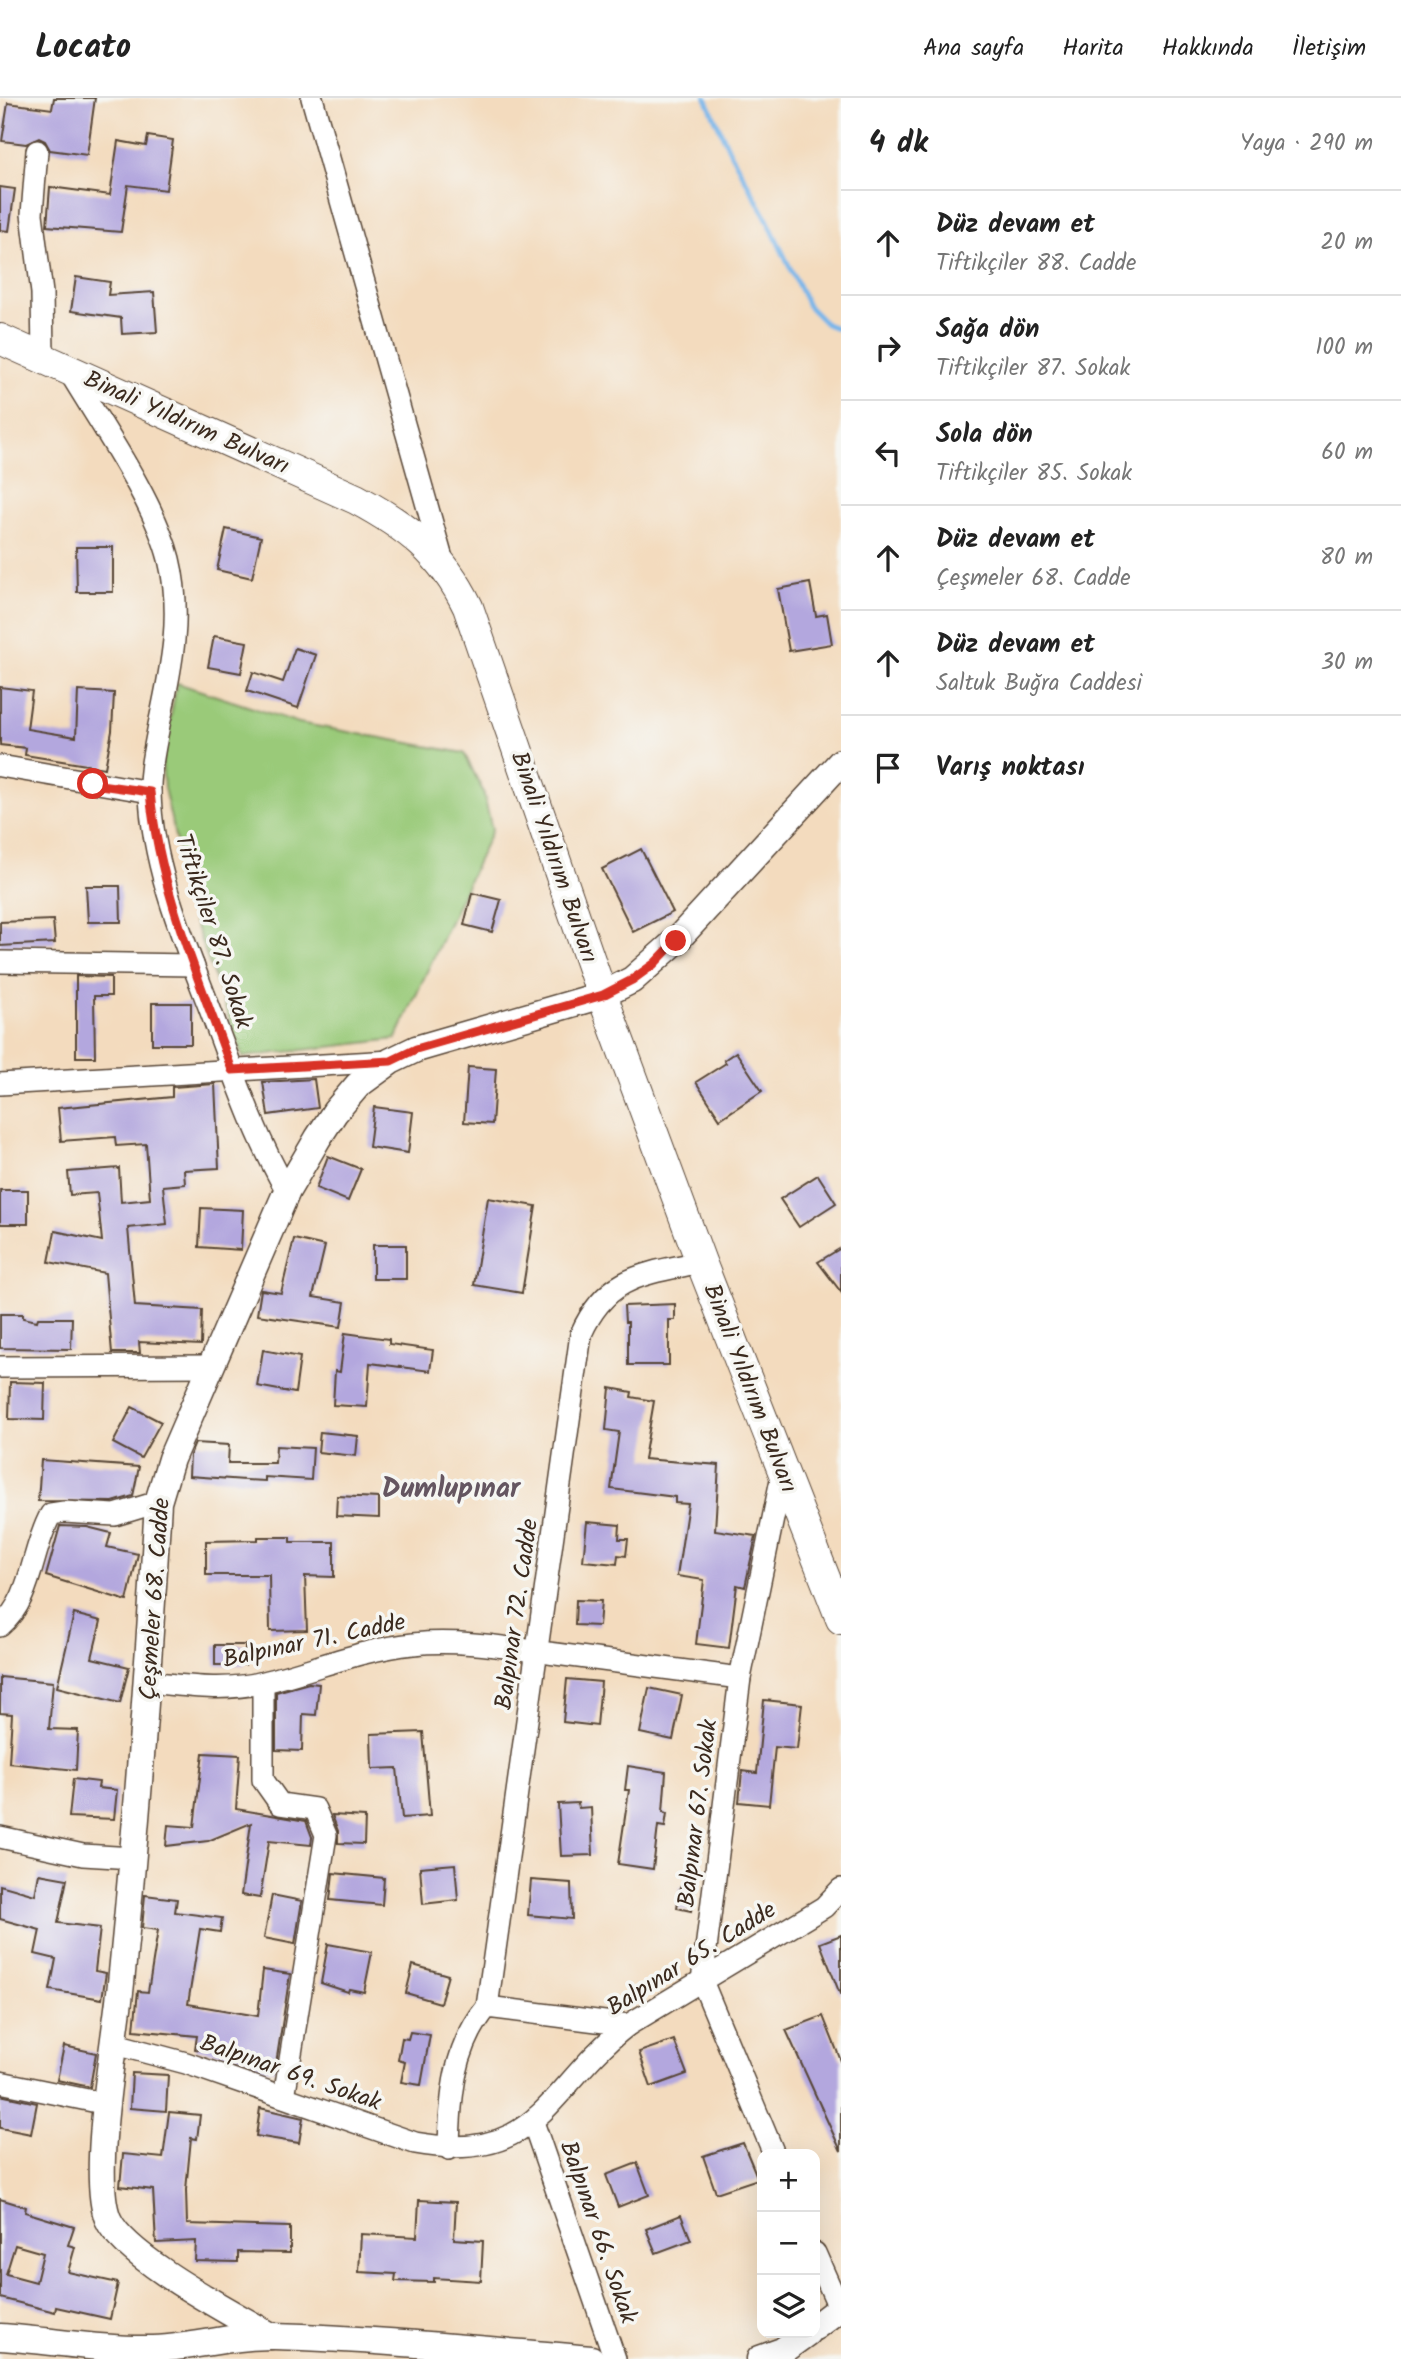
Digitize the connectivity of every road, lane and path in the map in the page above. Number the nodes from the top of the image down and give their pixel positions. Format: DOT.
graph roads {
  1 [pos="312,98"];
  2 [pos="37,151"];
  3 [pos="0,339"];
  4 [pos="55,362"];
  5 [pos="444,564"];
  6 [pos="841,762"];
  7 [pos="0,766"];
  8 [pos="150,792"];
  9 [pos="0,961"];
  10 [pos="193,965"];
  11 [pos="603,995"];
  12 [pos="391,1061"];
  13 [pos="232,1070"];
  14 [pos="0,1084"];
  15 [pos="287,1191"];
  16 [pos="701,1262"];
  17 [pos="211,1366"];
  18 [pos="0,1367"];
  19 [pos="783,1469"];
  20 [pos="158,1502"];
  21 [pos="841,1619"];
  22 [pos="0,1626"];
  23 [pos="537,1651"];
  24 [pos="740,1678"];
  25 [pos="148,1682"];
  26 [pos="263,1683"];
  27 [pos="0,1837"];
  28 [pos="134,1858"];
  29 [pos="841,1889"];
  30 [pos="833,1906"];
  31 [pos="702,1981"];
  32 [pos="487,2007"];
  33 [pos="628,2025"];
  34 [pos="116,2044"];
  35 [pos="0,2082"];
  36 [pos="284,2097"];
  37 [pos="107,2104"];
  38 [pos="533,2122"];
  39 [pos="449,2149"];
  40 [pos="772,2149"];
  41 [pos="820,2264"];
  42 [pos="840,2310"];
  43 [pos="820,2324"];
  44 [pos="271,2336"];
  45 [pos="0,2337"];
  46 [pos="800,2338"];
  47 [pos="386,2350"];
  48 [pos="146,2354"];
  49 [pos="775,2356"];
  50 [pos="591,2359"];
  51 [pos="615,2359"];
  1 -- 5 [label="street"];
  2 -- 4 [label="street"];
  3 -- 4 [label="main road, Binali Yıldırım Bulvarı"];
  4 -- 5 [label="main road, Binali Yıldırım Bulvarı"];
  4 -- 8 [label="street, Tiftikçiler 87. Sokak"];
  5 -- 11 [label="main road, Binali Yıldırım Bulvarı"];
  6 -- 11 [label="street, Çeşmeler 68. Cadde"];
  7 -- 8 [label="street"];
  8 -- 10 [label="street, Tiftikçiler 87. Sokak"];
  9 -- 10 [label="street"];
  10 -- 13 [label="street, Tiftikçiler 87. Sokak"];
  11 -- 12 [label="street, Çeşmeler 68. Cadde"];
  11 -- 16 [label="main road, Binali Yıldırım Bulvarı"];
  12 -- 13 [label="street"];
  12 -- 15 [label="street, Çeşmeler 68. Cadde"];
  13 -- 14 [label="street"];
  13 -- 15 [label="street, Tiftikçiler 87. Sokak"];
  15 -- 17 [label="street, Çeşmeler 68. Cadde"];
  16 -- 19 [label="main road, Binali Yıldırım Bulvarı"];
  16 -- 23 [label="street, Balpınar 72. Cadde"];
  17 -- 18 [label="street"];
  17 -- 20 [label="street, Çeşmeler 68. Cadde"];
  19 -- 21 [label="main road, Binali Yıldırım Bulvarı"];
  19 -- 24 [label="street, Balpınar 67. Sokak"];
  20 -- 22 [label="street"];
  20 -- 25 [label="street, Çeşmeler 68. Cadde"];
  23 -- 24 [label="street, Balpınar 71. Cadde"];
  23 -- 26 [label="street, Balpınar 71. Cadde"];
  23 -- 32 [label="street, Balpınar 72. Cadde"];
  24 -- 31 [label="street, Balpınar 67. Sokak"];
  25 -- 26 [label="street, Balpınar 71. Cadde"];
  25 -- 28 [label="street, Çeşmeler 68. Cadde"];
  26 -- 36 [label="street"];
  27 -- 28 [label="street"];
  28 -- 34 [label="street, Çeşmeler 68. Cadde"];
  29 -- 30 [label="street, Balpınar 65. Cadde"];
  30 -- 31 [label="street, Balpınar 65. Cadde"];
  31 -- 33 [label="street, Balpınar 65. Cadde"];
  31 -- 40 [label="street, Balpınar 67. Sokak"];
  32 -- 33 [label="street"];
  32 -- 39 [label="street"];
  33 -- 38 [label="street, Balpınar 65. Cadde"];
  34 -- 36 [label="street, Balpınar 69. Sokak"];
  34 -- 37 [label="street, Çeşmeler 68. Cadde"];
  35 -- 37 [label="street"];
  36 -- 39 [label="street, Balpınar 69. Sokak"];
  37 -- 44 [label="street, Çeşmeler 68. Cadde"];
  38 -- 39 [label="street, Balpınar 69. Sokak"];
  38 -- 51 [label="street, Balpınar 66. Sokak"];
  41 -- 42 [label="street"];
  42 -- 43 [label="street"];
  44 -- 47 [label="street"];
  44 -- 48 [label="street"];
  45 -- 48 [label="street"];
  46 -- 49 [label="street"];
  47 -- 50 [label="street"];
}
